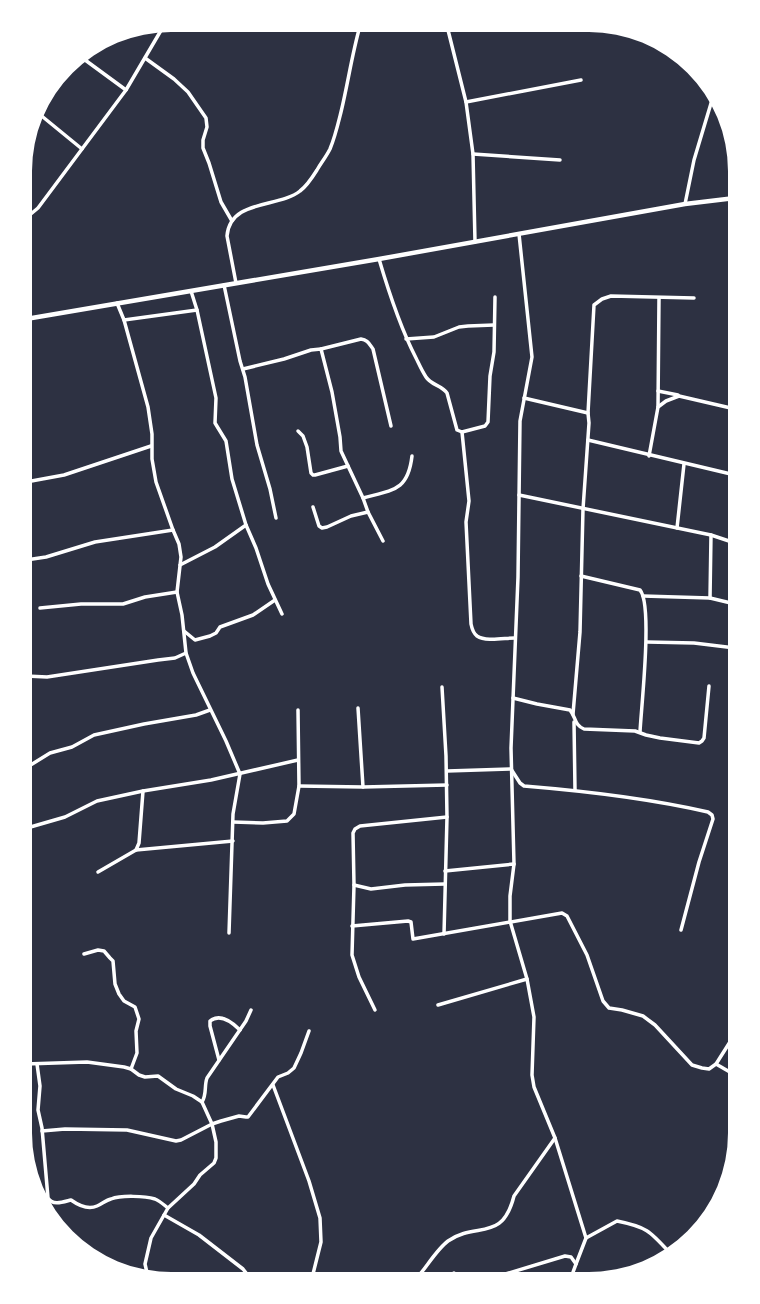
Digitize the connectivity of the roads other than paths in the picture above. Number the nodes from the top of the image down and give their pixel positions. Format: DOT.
graph roads {
  1 [pos="358,32"];
  2 [pos="448,32"];
  3 [pos="159,33"];
  4 [pos="145,58"];
  5 [pos="86,61"];
  6 [pos="581,80"];
  7 [pos="126,90"];
  8 [pos="466,102"];
  9 [pos="710,105"];
  10 [pos="43,117"];
  11 [pos="82,149"];
  12 [pos="473,154"];
  13 [pos="560,160"];
  14 [pos="728,199"];
  15 [pos="685,204"];
  16 [pos="32,213"];
  17 [pos="232,221"];
  18 [pos="519,234"];
  19 [pos="475,242"];
  20 [pos="379,259"];
  21 [pos="236,283"];
  22 [pos="224,285"];
  23 [pos="191,292"];
  24 [pos="495,297"];
  25 [pos="660,298"];
  26 [pos="694,298"];
  27 [pos="117,303"];
  28 [pos="197,310"];
  29 [pos="32,318"];
  30 [pos="124,320"];
  31 [pos="494,325"];
  32 [pos="406,339"];
  33 [pos="321,349"];
  34 [pos="243,370"];
  35 [pos="658,391"];
  36 [pos="679,396"];
  37 [pos="524,398"];
  38 [pos="658,407"];
  39 [pos="728,407"];
  40 [pos="588,412"];
  41 [pos="391,426"];
  42 [pos="298,431"];
  43 [pos="462,432"];
  44 [pos="588,440"];
  45 [pos="151,446"];
  46 [pos="412,456"];
  47 [pos="649,456"];
  48 [pos="684,464"];
  49 [pos="348,466"];
  50 [pos="728,474"];
  51 [pos="32,481"];
  52 [pos="519,495"];
  53 [pos="363,498"];
  54 [pos="313,507"];
  55 [pos="583,509"];
  56 [pos="368,512"];
  57 [pos="276,518"];
  58 [pos="246,525"];
  59 [pos="677,528"];
  60 [pos="173,530"];
  61 [pos="711,536"];
  62 [pos="383,541"];
  63 [pos="728,541"];
  64 [pos="32,559"];
  65 [pos="180,565"];
  66 [pos="581,576"];
  67 [pos="177,592"];
  68 [pos="643,596"];
  69 [pos="710,598"];
  70 [pos="275,600"];
  71 [pos="728,602"];
  72 [pos="40,608"];
  73 [pos="282,614"];
  74 [pos="184,631"];
  75 [pos="515,638"];
  76 [pos="647,642"];
  77 [pos="728,647"];
  78 [pos="186,653"];
  79 [pos="32,676"];
  80 [pos="709,686"];
  81 [pos="442,687"];
  82 [pos="513,698"];
  83 [pos="358,708"];
  84 [pos="210,710"];
  85 [pos="298,710"];
  86 [pos="573,714"];
  87 [pos="574,722"];
  88 [pos="640,732"];
  89 [pos="298,760"];
  90 [pos="32,764"];
  91 [pos="511,769"];
  92 [pos="447,771"];
  93 [pos="240,774"];
  94 [pos="447,785"];
  95 [pos="298,786"];
  96 [pos="363,787"];
  97 [pos="575,790"];
  98 [pos="143,791"];
  99 [pos="447,817"];
  100 [pos="233,822"];
  101 [pos="32,827"];
  102 [pos="233,841"];
  103 [pos="136,850"];
  104 [pos="514,864"];
  105 [pos="445,871"];
  106 [pos="98,872"];
  107 [pos="445,884"];
  108 [pos="354,885"];
  109 [pos="510,921"];
  110 [pos="352,926"];
  111 [pos="681,930"];
  112 [pos="229,933"];
  113 [pos="444,934"];
  114 [pos="84,954"];
  115 [pos="527,979"];
  116 [pos="438,1005"];
  117 [pos="251,1010"];
  118 [pos="375,1010"];
  119 [pos="240,1030"];
  120 [pos="309,1031"];
  121 [pos="728,1045"];
  122 [pos="219,1060"];
  123 [pos="32,1064"];
  124 [pos="37,1064"];
  125 [pos="716,1064"];
  126 [pos="131,1069"];
  127 [pos="728,1071"];
  128 [pos="272,1085"];
  129 [pos="202,1102"];
  130 [pos="212,1124"];
  131 [pos="42,1130"];
  132 [pos="555,1138"];
  133 [pos="48,1196"];
  134 [pos="51,1201"];
  135 [pos="168,1208"];
  136 [pos="164,1215"];
  137 [pos="586,1238"];
  138 [pos="666,1248"];
  139 [pos="576,1264"];
  140 [pos="146,1270"];
  141 [pos="245,1272"];
  142 [pos="314,1272"];
  143 [pos="421,1272"];
  144 [pos="512,1272"];
  145 [pos="573,1272"];
  1 -- 17 [label="street"];
  2 -- 8 [label="street"];
  3 -- 4 [label="street"];
  4 -- 7 [label="street"];
  4 -- 17 [label="street"];
  5 -- 7 [label="street"];
  6 -- 8 [label="street"];
  7 -- 11 [label="street"];
  8 -- 12 [label="street"];
  9 -- 15 [label="street"];
  10 -- 11 [label="street"];
  11 -- 16 [label="street"];
  12 -- 13 [label="street"];
  12 -- 19 [label="street"];
  14 -- 15 [label="main road"];
  15 -- 18 [label="main road"];
  17 -- 21 [label="street"];
  18 -- 19 [label="main road"];
  18 -- 37 [label="street"];
  19 -- 20 [label="main road"];
  20 -- 21 [label="main road"];
  20 -- 32 [label="street"];
  21 -- 22 [label="main road"];
  22 -- 23 [label="main road"];
  22 -- 34 [label="street"];
  23 -- 27 [label="main road"];
  23 -- 28 [label="street"];
  24 -- 31 [label="street"];
  25 -- 26 [label="street"];
  25 -- 35 [label="street"];
  25 -- 40 [label="street"];
  27 -- 29 [label="main road"];
  27 -- 30 [label="street"];
  28 -- 30 [label="street"];
  28 -- 58 [label="street"];
  30 -- 45 [label="street"];
  31 -- 32 [label="street"];
  31 -- 43 [label="street"];
  32 -- 43 [label="street"];
  33 -- 34 [label="street"];
  33 -- 41 [label="street"];
  33 -- 49 [label="street"];
  34 -- 57 [label="street"];
  35 -- 36 [label="street"];
  35 -- 38 [label="street"];
  36 -- 38 [label="street"];
  36 -- 39 [label="street"];
  37 -- 40 [label="street"];
  37 -- 52 [label="street"];
  38 -- 47 [label="street"];
  40 -- 44 [label="street"];
  42 -- 49 [label="street"];
  43 -- 75 [label="street"];
  44 -- 47 [label="street"];
  44 -- 55 [label="street"];
  45 -- 51 [label="street"];
  45 -- 60 [label="street"];
  46 -- 53 [label="street"];
  47 -- 48 [label="street"];
  48 -- 50 [label="street"];
  48 -- 59 [label="street"];
  49 -- 53 [label="street"];
  52 -- 55 [label="street"];
  52 -- 75 [label="street"];
  53 -- 56 [label="street"];
  54 -- 56 [label="street"];
  55 -- 59 [label="street"];
  55 -- 66 [label="street"];
  56 -- 62 [label="street"];
  58 -- 65 [label="street"];
  58 -- 70 [label="street"];
  59 -- 61 [label="street"];
  60 -- 64 [label="street"];
  60 -- 65 [label="street"];
  61 -- 63 [label="street"];
  61 -- 69 [label="street"];
  65 -- 67 [label="street"];
  66 -- 68 [label="street"];
  66 -- 86 [label="street"];
  67 -- 72 [label="street"];
  67 -- 74 [label="street"];
  68 -- 69 [label="street"];
  68 -- 76 [label="street"];
  69 -- 71 [label="street"];
  70 -- 73 [label="street"];
  70 -- 74 [label="street"];
  74 -- 78 [label="street"];
  75 -- 82 [label="street"];
  76 -- 77 [label="street"];
  76 -- 88 [label="street"];
  78 -- 79 [label="street"];
  78 -- 84 [label="street"];
  80 -- 88 [label="street"];
  81 -- 92 [label="street"];
  82 -- 86 [label="street"];
  82 -- 91 [label="street"];
  83 -- 96 [label="street"];
  84 -- 90 [label="street"];
  84 -- 93 [label="street"];
  85 -- 89 [label="street"];
  86 -- 87 [label="street"];
  87 -- 88 [label="street"];
  87 -- 97 [label="street"];
  89 -- 93 [label="street"];
  89 -- 95 [label="street"];
  91 -- 92 [label="street"];
  91 -- 97 [label="street"];
  91 -- 104 [label="street"];
  92 -- 94 [label="street"];
  93 -- 98 [label="street"];
  93 -- 100 [label="street"];
  94 -- 96 [label="street"];
  94 -- 99 [label="street"];
  95 -- 96 [label="street"];
  95 -- 100 [label="street"];
  97 -- 111 [label="street"];
  98 -- 101 [label="street"];
  98 -- 103 [label="street"];
  99 -- 105 [label="street"];
  99 -- 108 [label="street"];
  100 -- 102 [label="street"];
  102 -- 103 [label="street"];
  102 -- 112 [label="street"];
  103 -- 106 [label="street"];
  104 -- 105 [label="street"];
  104 -- 109 [label="street"];
  105 -- 107 [label="street"];
  107 -- 108 [label="street"];
  107 -- 113 [label="street"];
  108 -- 110 [label="street"];
  109 -- 113 [label="street"];
  109 -- 115 [label="street"];
  109 -- 125 [label="street"];
  110 -- 113 [label="street"];
  110 -- 118 [label="street"];
  114 -- 126 [label="street"];
  115 -- 116 [label="street"];
  115 -- 132 [label="street"];
  117 -- 119 [label="street"];
  119 -- 122 [label="street"];
  119 -- 122 [label="street"];
  120 -- 128 [label="street"];
  121 -- 125 [label="street"];
  122 -- 129 [label="street"];
  123 -- 124 [label="street"];
  124 -- 126 [label="street"];
  124 -- 131 [label="street"];
  125 -- 127 [label="street"];
  126 -- 129 [label="street"];
  128 -- 130 [label="street"];
  128 -- 142 [label="street"];
  129 -- 130 [label="street"];
  130 -- 131 [label="street"];
  130 -- 135 [label="street"];
  131 -- 133 [label="street"];
  132 -- 137 [label="street"];
  132 -- 143 [label="street"];
  134 -- 135 [label="street"];
  135 -- 136 [label="street"];
  136 -- 140 [label="street"];
  136 -- 141 [label="street"];
  137 -- 138 [label="street"];
  137 -- 139 [label="street"];
  139 -- 144 [label="street"];
  139 -- 145 [label="street"];
}
